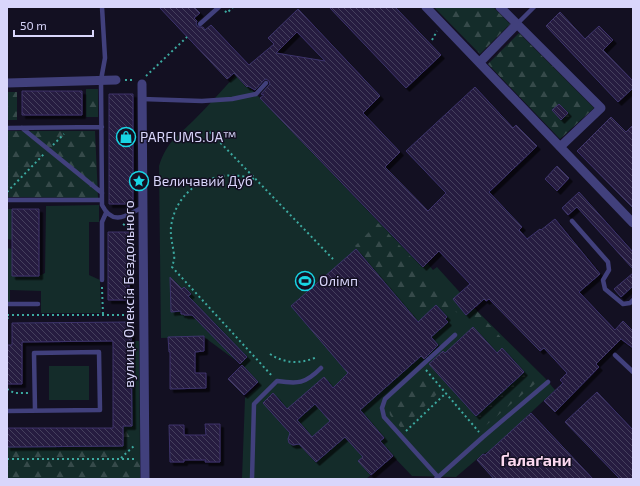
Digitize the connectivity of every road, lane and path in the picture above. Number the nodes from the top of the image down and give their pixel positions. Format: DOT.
graph roads {
  1 [pos="102,7"];
  2 [pos="221,7"];
  3 [pos="233,7"];
  4 [pos="426,7"];
  5 [pos="500,7"];
  6 [pos="534,7"];
  7 [pos="200,24"];
  8 [pos="517,24"];
  9 [pos="438,28"];
  10 [pos="187,37"];
  11 [pos="432,40"];
  12 [pos="480,62"];
  13 [pos="101,80"];
  14 [pos="118,80"];
  15 [pos="7,83"];
  16 [pos="266,83"];
  17 [pos="142,84"];
  18 [pos="142,99"];
  19 [pos="71,127"];
  20 [pos="102,127"];
  21 [pos="7,128"];
  22 [pos="22,128"];
  23 [pos="210,132"];
  24 [pos="560,147"];
  25 [pos="49,150"];
  26 [pos="254,179"];
  27 [pos="7,192"];
  28 [pos="102,193"];
  29 [pos="7,200"];
  30 [pos="102,200"];
  31 [pos="143,207"];
  32 [pos="106,213"];
  33 [pos="121,218"];
  34 [pos="572,221"];
  35 [pos="633,223"];
  36 [pos="143,236"];
  37 [pos="333,259"];
  38 [pos="102,280"];
  39 [pos="633,300"];
  40 [pos="7,304"];
  41 [pos="38,304"];
  42 [pos="8,315"];
  43 [pos="103,315"];
  44 [pos="144,315"];
  45 [pos="7,318"];
  46 [pos="455,335"];
  47 [pos="270,354"];
  48 [pos="615,355"];
  49 [pos="317,357"];
  50 [pos="421,365"];
  51 [pos="321,368"];
  52 [pos="633,372"];
  53 [pos="277,381"];
  54 [pos="548,382"];
  55 [pos="7,389"];
  56 [pos="30,393"];
  57 [pos="446,393"];
  58 [pos="35,410"];
  59 [pos="7,411"];
  60 [pos="401,435"];
  61 [pos="145,437"];
  62 [pos="483,437"];
  63 [pos="7,459"];
  64 [pos="120,459"];
  65 [pos="145,459"];
  66 [pos="437,478"];
  67 [pos="145,479"];
  68 [pos="252,479"];
  1 -- 13 [label="lane"];
  2 -- 3 [label="path"];
  2 -- 7 [label="lane"];
  4 -- 12 [label="street"];
  5 -- 8 [label="street"];
  6 -- 8 [label="lane"];
  8 -- 12 [label="street"];
  8 -- 24 [label="street"];
  9 -- 11 [label="path"];
  10 -- 14 [label="path"];
  12 -- 24 [label="street"];
  13 -- 14 [label="street"];
  13 -- 15 [label="street"];
  13 -- 20 [label="lane"];
  16 -- 18 [label="lane"];
  17 -- 18 [label="street, вулиця Олексія Бездольного"];
  18 -- 31 [label="street, вулиця Олексія Бездольного"];
  19 -- 20 [label="lane"];
  19 -- 22 [label="lane"];
  19 -- 25 [label="path"];
  20 -- 28 [label="lane"];
  21 -- 22 [label="lane"];
  22 -- 25 [label="lane"];
  23 -- 26 [label="path"];
  24 -- 35 [label="street"];
  25 -- 27 [label="path"];
  25 -- 28 [label="lane"];
  26 -- 37 [label="path"];
  26 -- 53 [label="path"];
  28 -- 30 [label="lane"];
  29 -- 30 [label="lane"];
  30 -- 32 [label="lane"];
  31 -- 33 [label="lane"];
  31 -- 36 [label="street, вулиця Олексія Бездольного"];
  32 -- 33 [label="lane"];
  32 -- 38 [label="lane"];
  33 -- 36 [label="path"];
  34 -- 39 [label="lane"];
  36 -- 44 [label="street, вулиця Олексія Бездольного"];
  38 -- 43 [label="path"];
  40 -- 41 [label="lane"];
  42 -- 43 [label="path"];
  42 -- 45 [label="path"];
  43 -- 44 [label="path"];
  44 -- 61 [label="street, вулиця Олексія Бездольного"];
  46 -- 50 [label="lane"];
  47 -- 49 [label="path"];
  48 -- 52 [label="lane"];
  50 -- 57 [label="path"];
  50 -- 60 [label="lane"];
  51 -- 53 [label="lane"];
  53 -- 68 [label="lane"];
  54 -- 62 [label="lane"];
  55 -- 56 [label="path"];
  57 -- 60 [label="path"];
  57 -- 62 [label="path"];
  58 -- 58 [label="lane"];
  58 -- 59 [label="lane"];
  60 -- 66 [label="lane"];
  61 -- 64 [label="path"];
  61 -- 65 [label="street, вулиця Олексія Бездольного"];
  62 -- 66 [label="lane"];
  63 -- 64 [label="path"];
  64 -- 65 [label="path"];
  65 -- 67 [label="street, вулиця Олексія Бездольного"];
}
